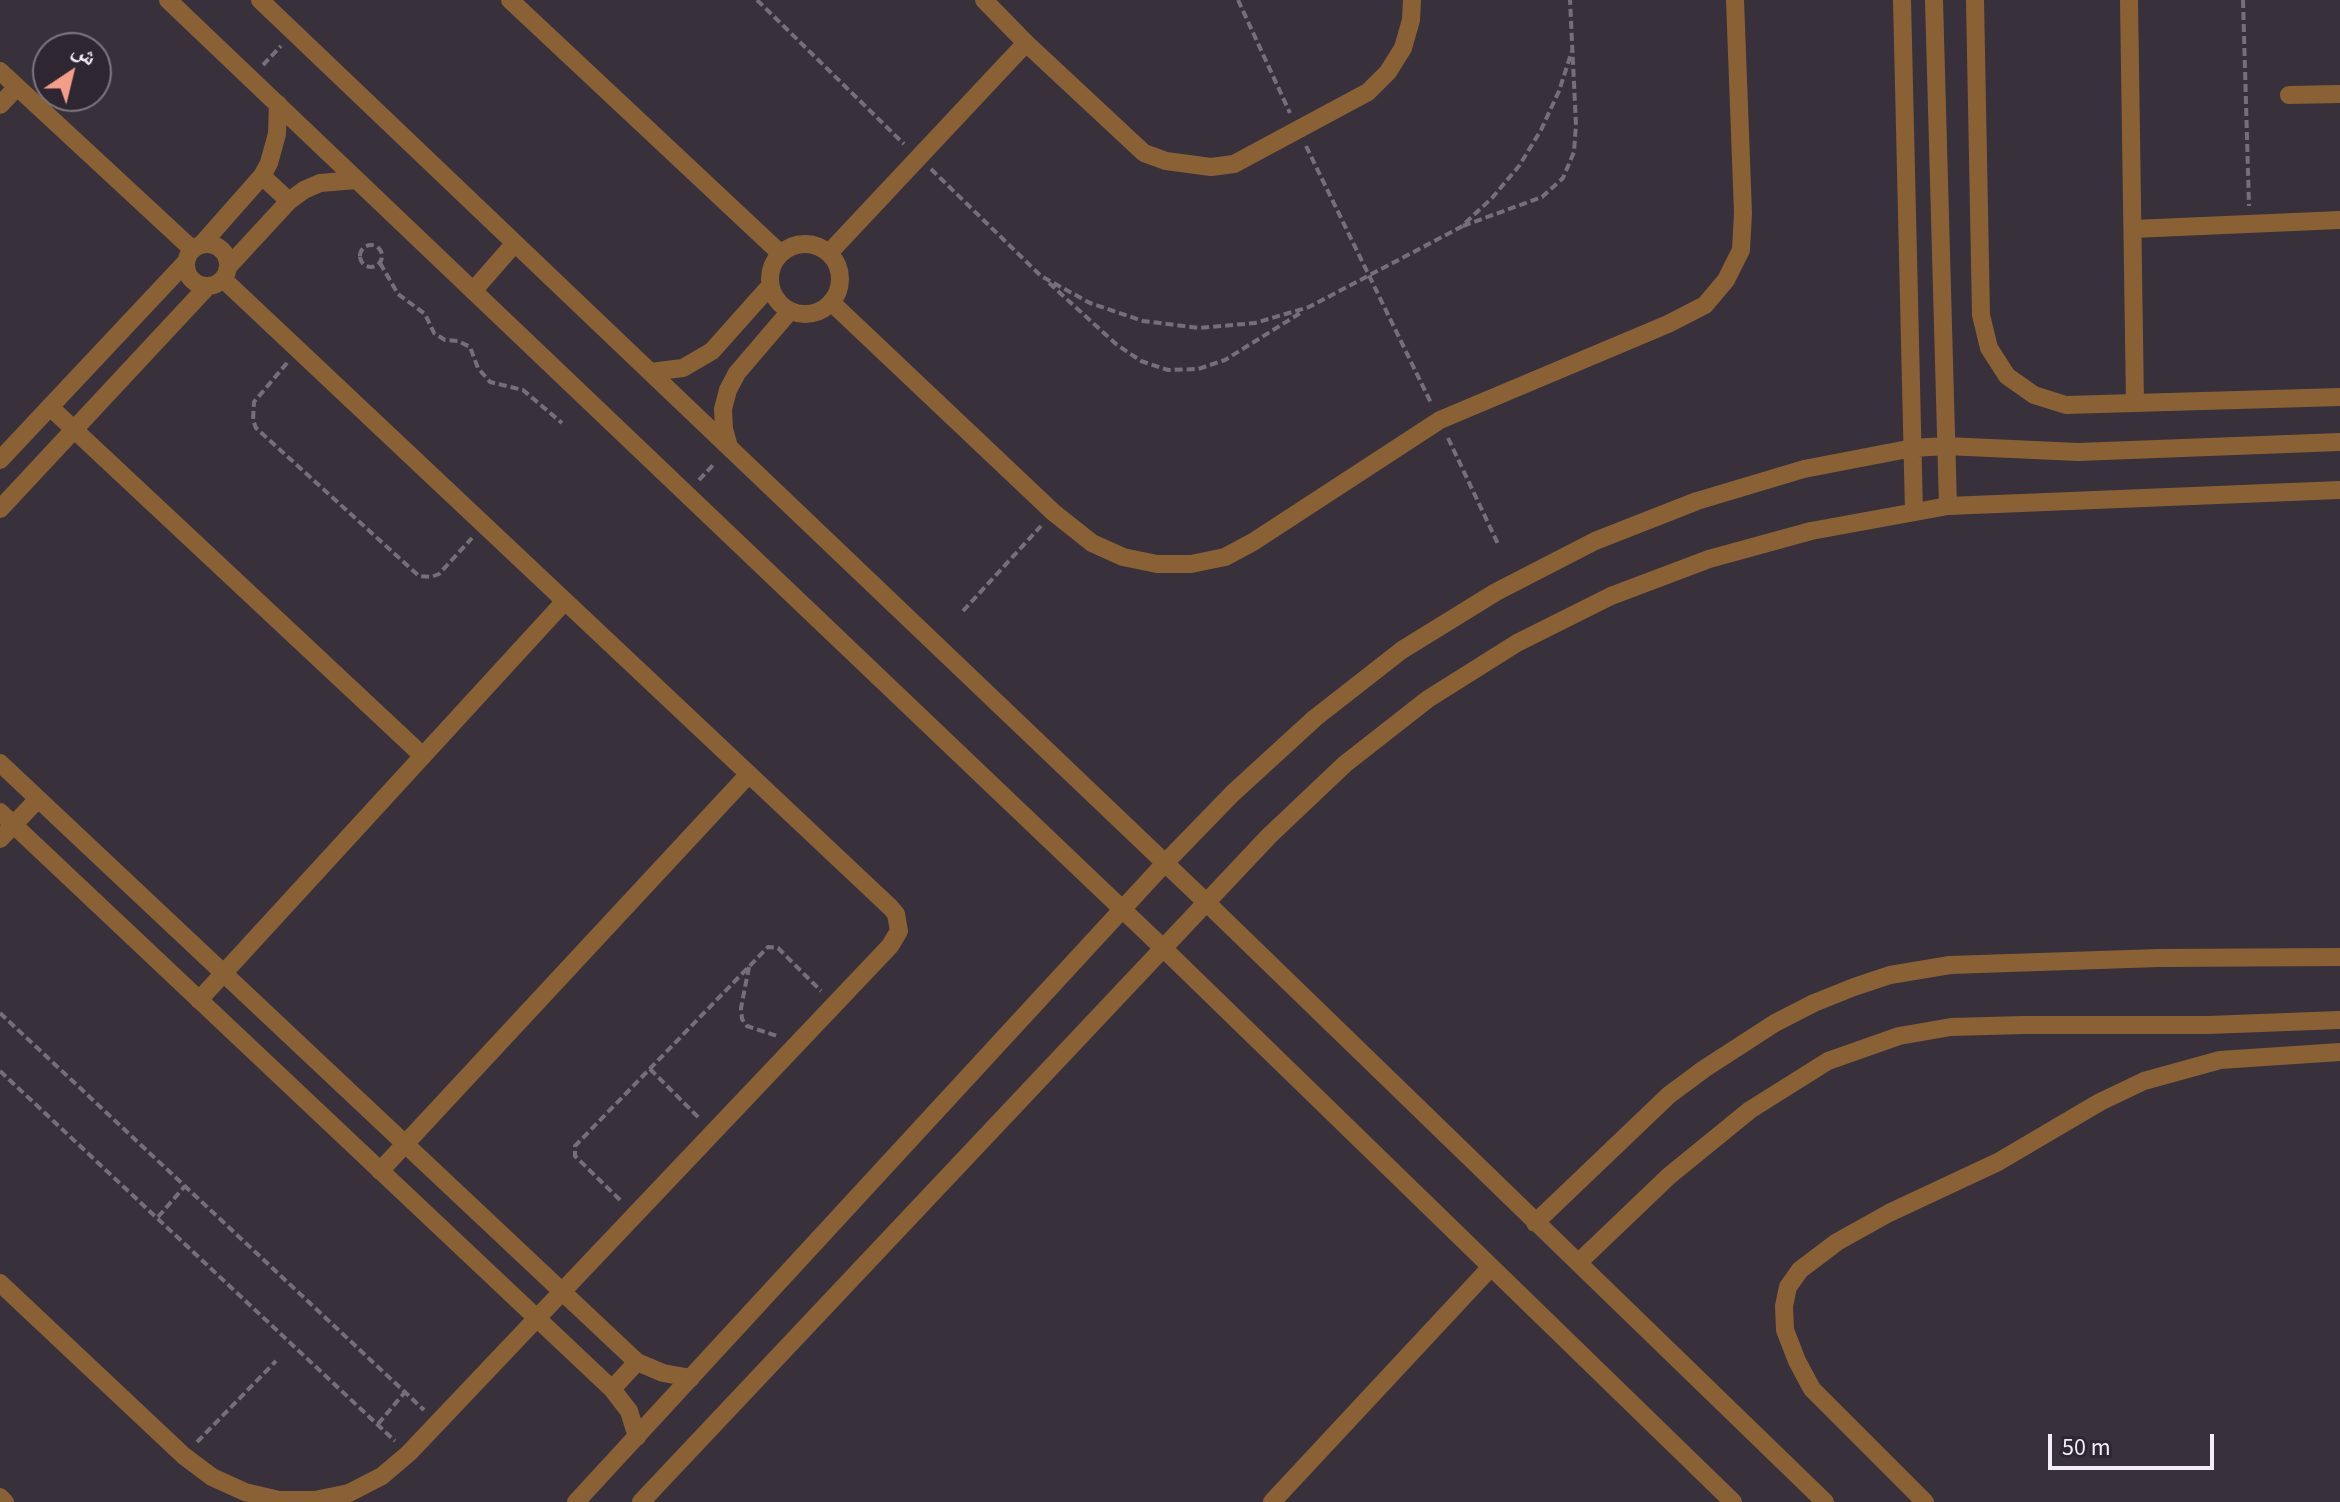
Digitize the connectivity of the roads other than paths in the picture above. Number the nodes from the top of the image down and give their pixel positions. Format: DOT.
graph roads {
  1 [pos="168,0"];
  2 [pos="260,0"];
  3 [pos="510,0"];
  4 [pos="984,0"];
  5 [pos="1412,0"];
  6 [pos="1735,0"];
  7 [pos="1902,0"];
  8 [pos="1934,0"];
  9 [pos="1975,0"];
  10 [pos="2129,0"];
  11 [pos="1026,43"];
  12 [pos="0,71"];
  13 [pos="17,87"];
  14 [pos="2340,94"];
  15 [pos="2289,95"];
  16 [pos="278,104"];
  17 [pos="0,105"];
  18 [pos="262,176"];
  19 [pos="356,180"];
  20 [pos="289,201"];
  21 [pos="2340,220"];
  22 [pos="2133,229"];
  23 [pos="515,243"];
  24 [pos="193,252"];
  25 [pos="780,253"];
  26 [pos="829,253"];
  27 [pos="219,277"];
  28 [pos="770,286"];
  29 [pos="473,291"];
  30 [pos="831,302"];
  31 [pos="790,311"];
  32 [pos="712,351"];
  33 [pos="650,372"];
  34 [pos="737,373"];
  35 [pos="2340,397"];
  36 [pos="2135,403"];
  37 [pos="50,407"];
  38 [pos="74,429"];
  39 [pos="2340,442"];
  40 [pos="1946,446"];
  41 [pos="729,447"];
  42 [pos="1913,448"];
  43 [pos="0,460"];
  44 [pos="2340,490"];
  45 [pos="1948,506"];
  46 [pos="0,509"];
  47 [pos="1914,512"];
  48 [pos="565,601"];
  49 [pos="423,756"];
  50 [pos="0,763"];
  51 [pos="749,774"];
  52 [pos="38,799"];
  53 [pos="7,818"];
  54 [pos="0,839"];
  55 [pos="1165,863"];
  56 [pos="1207,903"];
  57 [pos="1122,909"];
  58 [pos="1163,948"];
  59 [pos="2340,957"];
  60 [pos="223,974"];
  61 [pos="199,1000"];
  62 [pos="2340,1020"];
  63 [pos="2340,1052"];
  64 [pos="405,1144"];
  65 [pos="380,1171"];
  66 [pos="1535,1223"];
  67 [pos="1579,1262"];
  68 [pos="1491,1267"];
  69 [pos="0,1283"];
  70 [pos="562,1291"];
  71 [pos="536,1318"];
  72 [pos="637,1362"];
  73 [pos="691,1378"];
  74 [pos="612,1389"];
  75 [pos="637,1437"];
  76 [pos="0,1497"];
  77 [pos="5,1502"];
  78 [pos="576,1502"];
  79 [pos="641,1502"];
  80 [pos="1272,1502"];
  81 [pos="1733,1502"];
  82 [pos="1825,1502"];
  83 [pos="1925,1502"];
  1 -- 16 [label="street"];
  2 -- 23 [label="street"];
  3 -- 25 [label="street"];
  4 -- 11 [label="street"];
  5 -- 11 [label="street"];
  6 -- 30 [label="street"];
  7 -- 42 [label="street"];
  8 -- 40 [label="street"];
  9 -- 36 [label="street"];
  10 -- 22 [label="street"];
  11 -- 26 [label="street"];
  12 -- 13 [label="street"];
  13 -- 17 [label="street"];
  13 -- 24 [label="street"];
  14 -- 15 [label="street"];
  16 -- 18 [label="street"];
  16 -- 19 [label="street"];
  18 -- 20 [label="street"];
  18 -- 24 [label="street"];
  19 -- 20 [label="street"];
  19 -- 29 [label="street"];
  20 -- 27 [label="street"];
  21 -- 22 [label="street"];
  22 -- 36 [label="street"];
  23 -- 29 [label="street"];
  23 -- 33 [label="street"];
  24 -- 27 [label="street"];
  24 -- 27 [label="street"];
  24 -- 37 [label="street"];
  25 -- 26 [label="street"];
  25 -- 28 [label="street"];
  26 -- 30 [label="street"];
  27 -- 38 [label="street"];
  27 -- 48 [label="street"];
  28 -- 31 [label="street"];
  28 -- 32 [label="street"];
  29 -- 57 [label="street"];
  30 -- 31 [label="street"];
  31 -- 34 [label="street"];
  32 -- 33 [label="street"];
  32 -- 34 [label="street"];
  33 -- 41 [label="street"];
  34 -- 41 [label="street"];
  35 -- 36 [label="street"];
  37 -- 38 [label="street"];
  37 -- 43 [label="street"];
  38 -- 46 [label="street"];
  38 -- 49 [label="street"];
  39 -- 40 [label="street"];
  40 -- 42 [label="street"];
  40 -- 45 [label="street"];
  41 -- 55 [label="street"];
  42 -- 47 [label="street"];
  42 -- 55 [label="street"];
  44 -- 45 [label="street"];
  45 -- 47 [label="street"];
  47 -- 56 [label="street"];
  48 -- 49 [label="street"];
  48 -- 51 [label="street"];
  49 -- 60 [label="street"];
  50 -- 52 [label="street"];
  51 -- 64 [label="street"];
  51 -- 70 [label="street"];
  52 -- 53 [label="street"];
  52 -- 60 [label="street"];
  53 -- 54 [label="street"];
  53 -- 61 [label="street"];
  55 -- 56 [label="street"];
  55 -- 57 [label="street"];
  56 -- 58 [label="street"];
  56 -- 66 [label="street"];
  57 -- 58 [label="street"];
  57 -- 73 [label="street"];
  58 -- 68 [label="street"];
  58 -- 79 [label="street"];
  59 -- 66 [label="street"];
  60 -- 61 [label="street"];
  60 -- 64 [label="street"];
  61 -- 65 [label="street"];
  62 -- 67 [label="street"];
  63 -- 83 [label="street"];
  64 -- 65 [label="street"];
  64 -- 70 [label="street"];
  65 -- 71 [label="street"];
  66 -- 67 [label="street"];
  67 -- 82 [label="street"];
  68 -- 80 [label="street"];
  68 -- 81 [label="street"];
  69 -- 71 [label="street"];
  70 -- 71 [label="street"];
  70 -- 72 [label="street"];
  71 -- 74 [label="street"];
  72 -- 73 [label="street"];
  72 -- 74 [label="street"];
  73 -- 75 [label="street"];
  74 -- 75 [label="street"];
  75 -- 78 [label="street"];
  76 -- 77 [label="street"];
}
